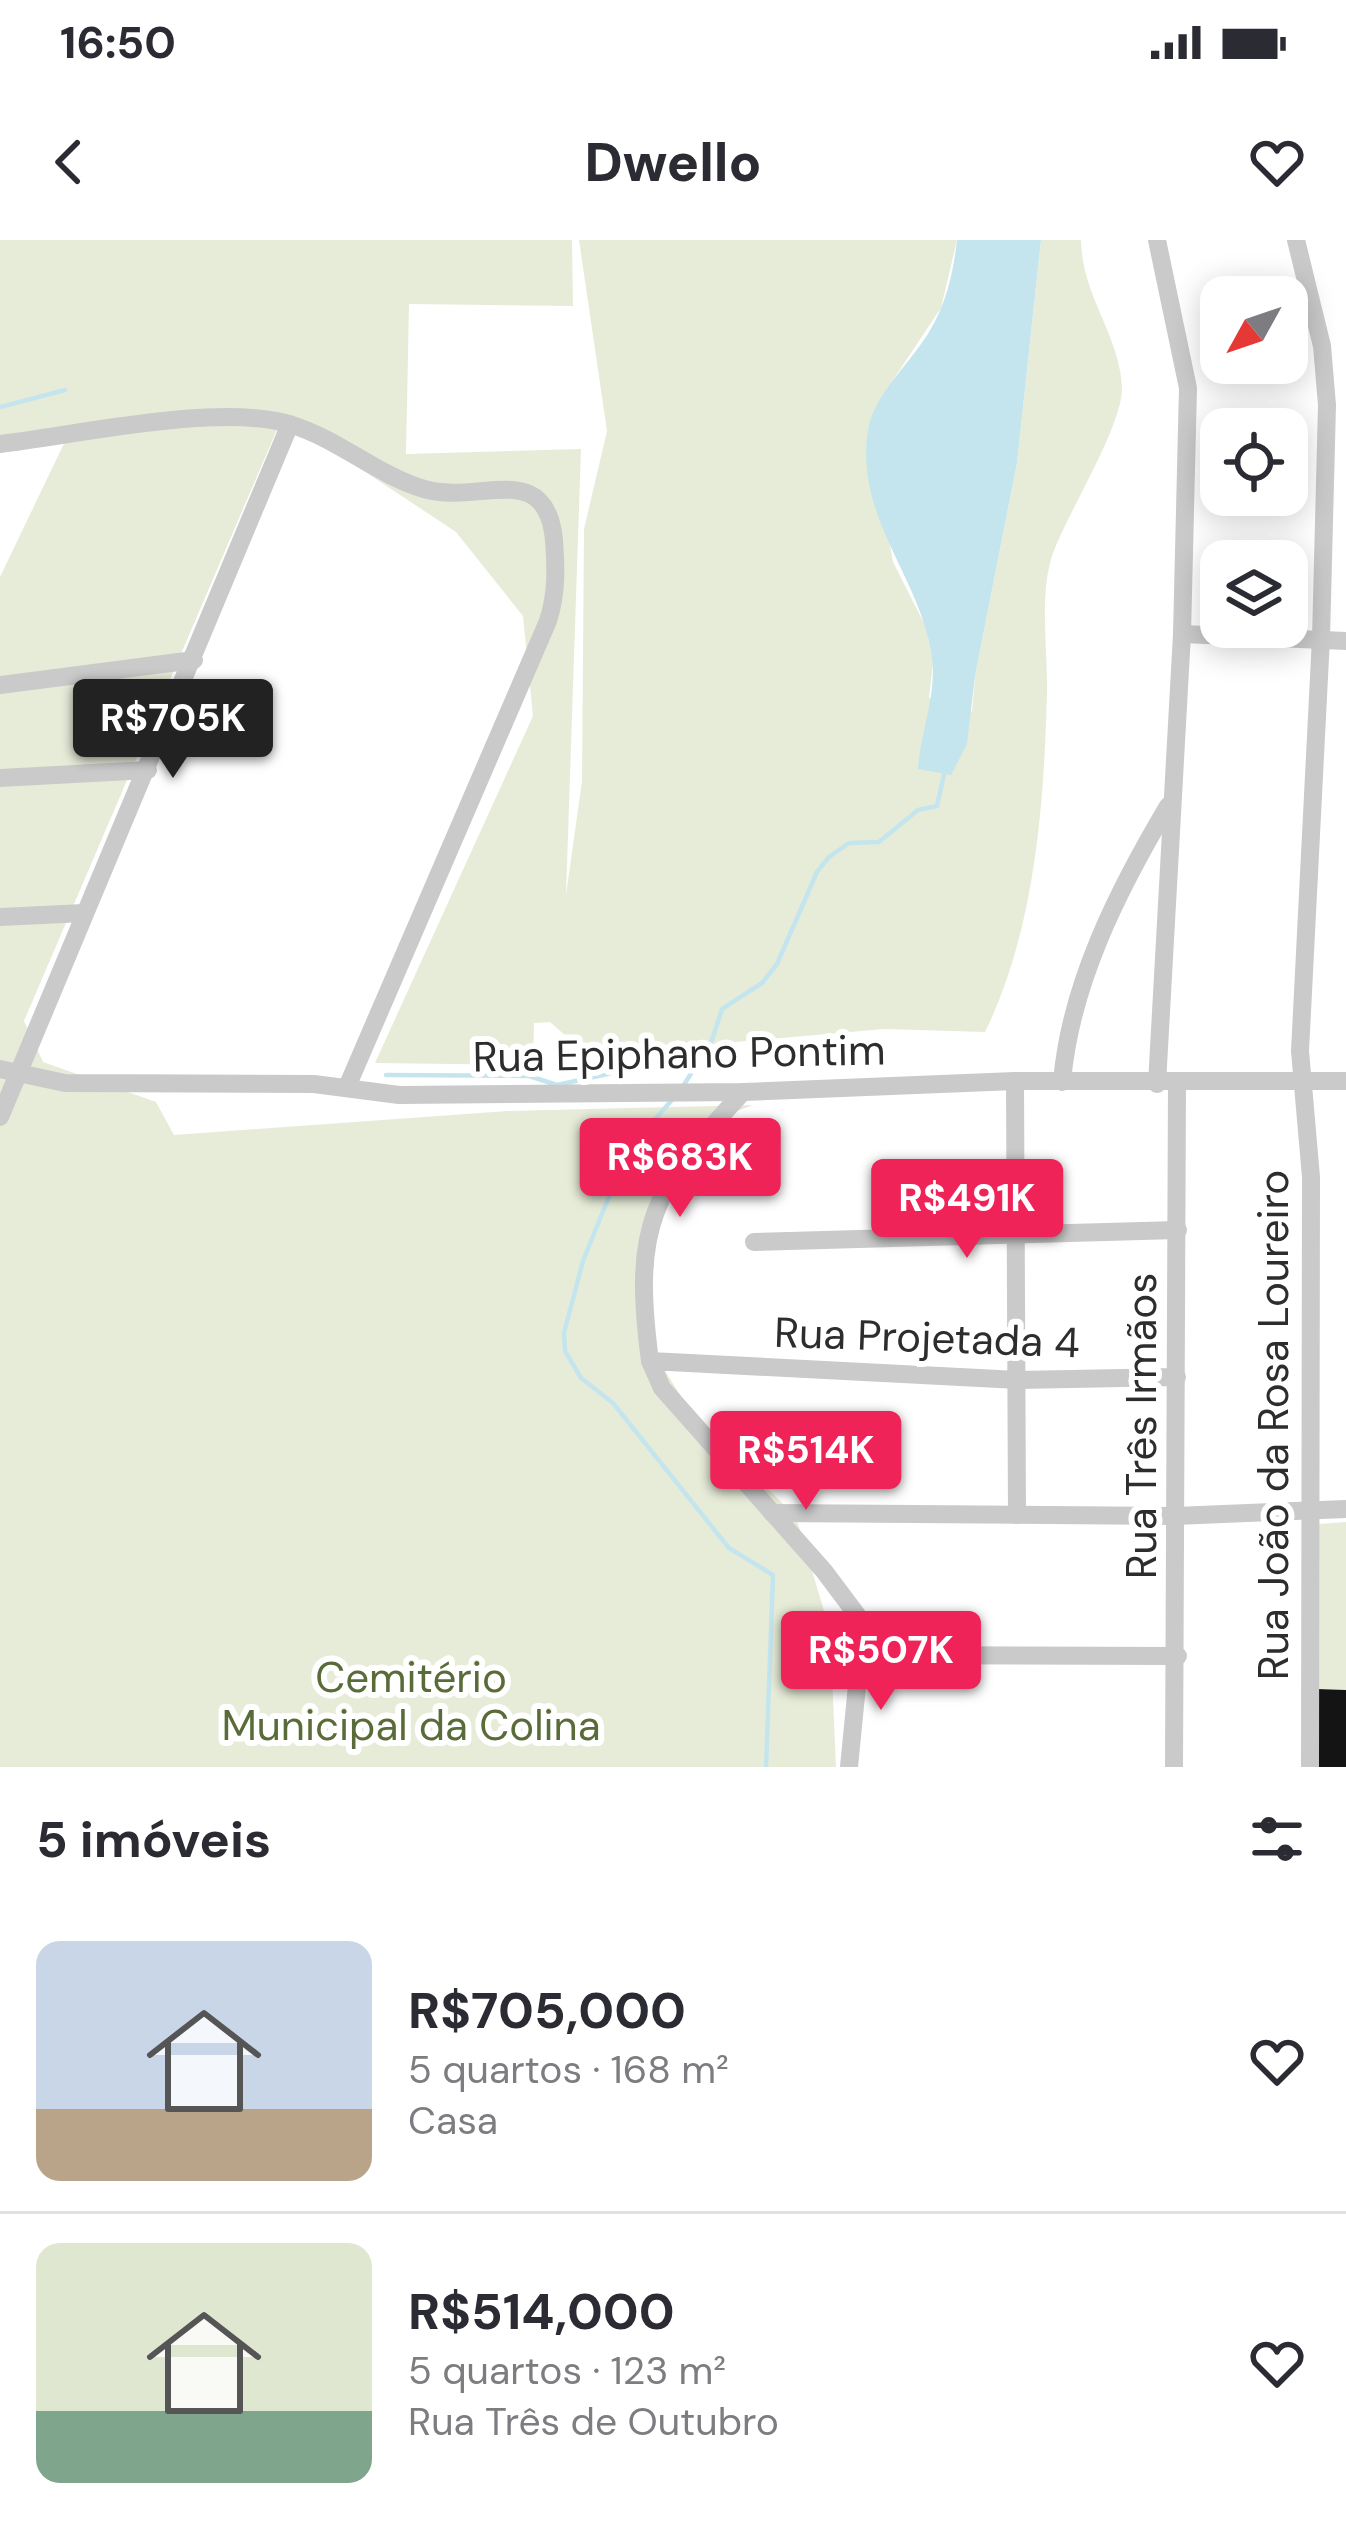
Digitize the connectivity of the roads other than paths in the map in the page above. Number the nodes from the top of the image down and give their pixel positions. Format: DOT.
graph roads {
  1 [pos="1156,240"];
  2 [pos="1296,240"];
  3 [pos="290,424"];
  4 [pos="0,444"];
  5 [pos="1182,634"];
  6 [pos="1321,638"];
  7 [pos="1346,640"];
  8 [pos="194,660"];
  9 [pos="0,685"];
  10 [pos="148,770"];
  11 [pos="0,778"];
  12 [pos="1170,802"];
  13 [pos="1126,882"];
  14 [pos="1166,896"];
  15 [pos="84,913"];
  16 [pos="0,917"];
  17 [pos="7,1072"];
  18 [pos="1015,1081"];
  19 [pos="1346,1081"];
  20 [pos="1062,1082"];
  21 [pos="1303,1082"];
  22 [pos="1156,1084"];
  23 [pos="1178,1084"];
  24 [pos="347,1087"];
  25 [pos="743,1092"];
  26 [pos="0,1117"];
  27 [pos="1178,1230"];
  28 [pos="1017,1232"];
  29 [pos="754,1242"];
  30 [pos="650,1360"];
  31 [pos="1177,1377"];
  32 [pos="1018,1380"];
  33 [pos="1346,1509"];
  34 [pos="1311,1510"];
  35 [pos="772,1513"];
  36 [pos="1017,1515"];
  37 [pos="1175,1516"];
  38 [pos="860,1654"];
  39 [pos="1178,1656"];
  40 [pos="849,1767"];
  41 [pos="1174,1767"];
  42 [pos="1310,1767"];
  1 -- 5 [label="street"];
  2 -- 6 [label="street, Rua João da Rosa Loureiro"];
  3 -- 4 [label="street"];
  3 -- 8 [label="street"];
  3 -- 24 [label="street"];
  5 -- 6 [label="street"];
  5 -- 12 [label="street"];
  6 -- 7 [label="street"];
  6 -- 21 [label="street, Rua João da Rosa Loureiro"];
  8 -- 9 [label="street"];
  8 -- 10 [label="street"];
  10 -- 11 [label="street"];
  10 -- 15 [label="street"];
  12 -- 13 [label="street"];
  12 -- 14 [label="street"];
  13 -- 14 [label="street"];
  13 -- 20 [label="street"];
  14 -- 22 [label="street"];
  15 -- 16 [label="street"];
  15 -- 17 [label="street"];
  17 -- 24 [label="street, Rua Epiphano Pontim"];
  17 -- 26 [label="street"];
  18 -- 20 [label="street, Rua Epiphano Pontim"];
  18 -- 25 [label="street, Rua Epiphano Pontim"];
  18 -- 28 [label="street"];
  19 -- 21 [label="street, Rua Epiphano Pontim"];
  20 -- 22 [label="street, Rua Epiphano Pontim"];
  21 -- 23 [label="street, Rua Epiphano Pontim"];
  21 -- 34 [label="street, Rua João da Rosa Loureiro"];
  22 -- 23 [label="street, Rua Epiphano Pontim"];
  23 -- 27 [label="street, Rua Três Irmãos"];
  24 -- 25 [label="street, Rua Epiphano Pontim"];
  25 -- 30 [label="street"];
  27 -- 28 [label="street"];
  27 -- 31 [label="street, Rua Três Irmãos"];
  28 -- 29 [label="street"];
  28 -- 32 [label="street"];
  30 -- 32 [label="street, Rua Projetada 4"];
  30 -- 35 [label="street"];
  31 -- 32 [label="street, Rua Projetada 4"];
  31 -- 37 [label="street, Rua Três Irmãos"];
  32 -- 36 [label="street"];
  33 -- 34 [label="street"];
  34 -- 37 [label="street"];
  34 -- 42 [label="street, Rua João da Rosa Loureiro"];
  35 -- 36 [label="street"];
  35 -- 38 [label="street"];
  36 -- 37 [label="street"];
  37 -- 39 [label="street, Rua Três Irmãos"];
  38 -- 39 [label="street"];
  38 -- 40 [label="street"];
  39 -- 41 [label="street, Rua Três Irmãos"];
}
